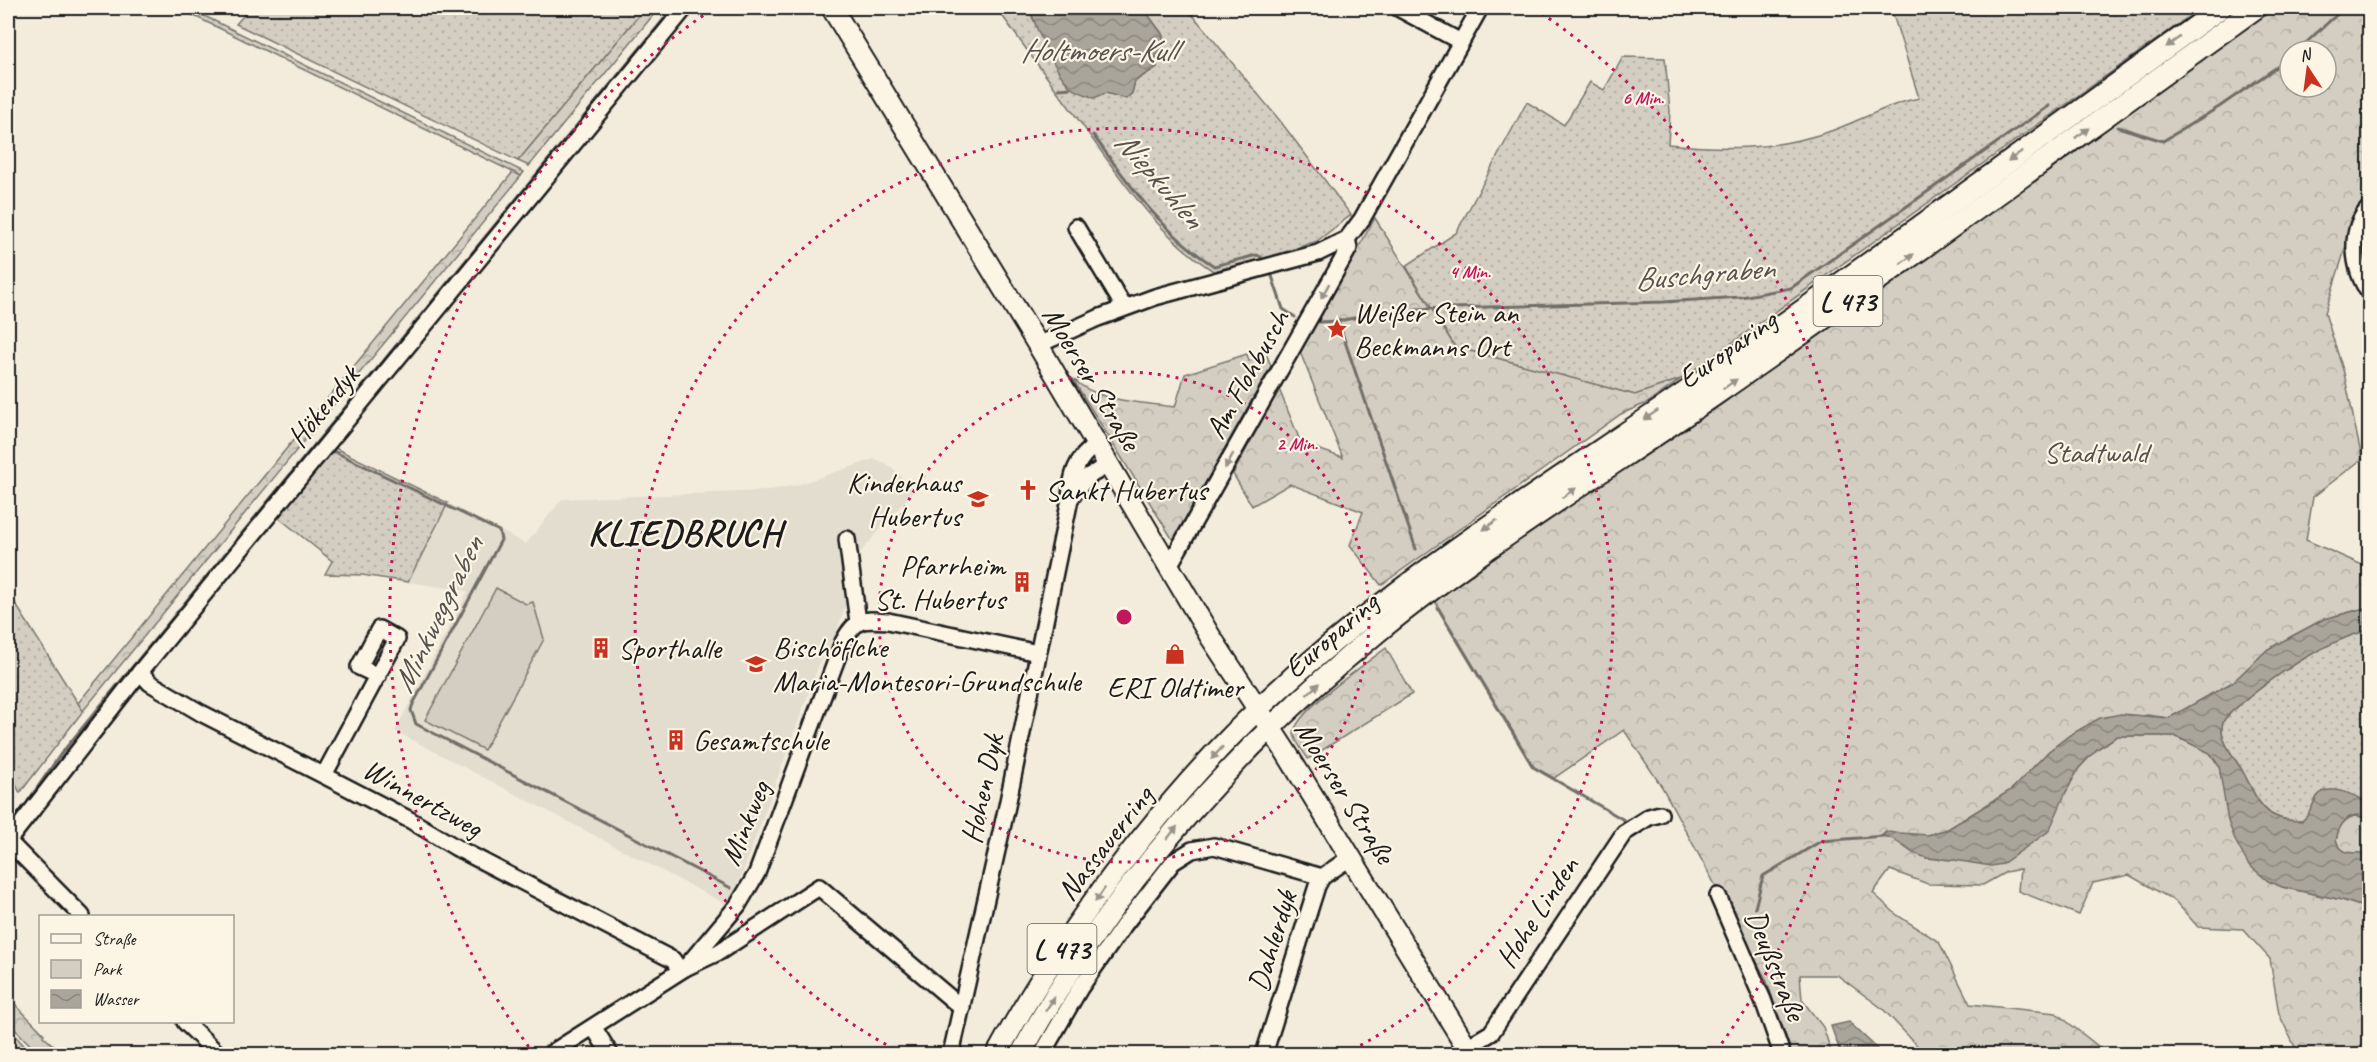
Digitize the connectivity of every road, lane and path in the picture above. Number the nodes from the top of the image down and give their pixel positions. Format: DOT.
graph roads {
  1 [pos="685,8"];
  2 [pos="832,8"];
  3 [pos="1398,8"];
  4 [pos="1480,8"];
  5 [pos="2221,8"];
  6 [pos="2256,8"];
  7 [pos="1461,42"];
  8 [pos="2370,207"];
  9 [pos="1076,227"];
  10 [pos="1347,239"];
  11 [pos="2370,294"];
  12 [pos="1124,307"];
  13 [pos="1038,345"];
  14 [pos="1096,445"];
  15 [pos="1108,465"];
  16 [pos="1070,499"];
  17 [pos="846,539"];
  18 [pos="1169,566"];
  19 [pos="858,622"];
  20 [pos="1038,653"];
  21 [pos="140,672"];
  22 [pos="378,676"];
  23 [pos="1258,711"];
  24 [pos="1270,729"];
  25 [pos="324,775"];
  26 [pos="1660,814"];
  27 [pos="8,841"];
  28 [pos="1351,857"];
  29 [pos="1322,877"];
  30 [pos="1718,896"];
  31 [pos="81,915"];
  32 [pos="682,969"];
  33 [pos="962,1008"];
  34 [pos="186,1023"];
  35 [pos="594,1028"];
  36 [pos="1469,1051"];
  37 [pos="218,1054"];
  38 [pos="550,1054"];
  39 [pos="610,1054"];
  40 [pos="951,1054"];
  41 [pos="997,1054"];
  42 [pos="1021,1054"];
  43 [pos="1042,1054"];
  44 [pos="1264,1054"];
  45 [pos="1782,1054"];
  1 -- 21 [label="street, Hökendyk"];
  2 -- 13 [label="main road, Moerser Straße"];
  3 -- 7 [label="street"];
  4 -- 7 [label="street, Am Flohbusch"];
  5 -- 23 [label="main road, Europaring / L 473, one-way"];
  24 -- 6 [label="main road, Europaring / L 473, one-way"];
  7 -- 10 [label="street, Am Flohbusch"];
  8 -- 11 [label="street"];
  9 -- 12 [label="street"];
  10 -- 12 [label="street, Am Flohbusch"];
  10 -- 18 [label="street, Am Flohbusch, one-way"];
  12 -- 13 [label="street, Am Flohbusch"];
  13 -- 14 [label="main road, Moerser Straße"];
  14 -- 15 [label="main road, Moerser Straße"];
  14 -- 16 [label="street, Hohen Dyk"];
  15 -- 16 [label="street, Hohen Dyk"];
  15 -- 18 [label="main road, Moerser Straße"];
  16 -- 20 [label="street, Hohen Dyk"];
  17 -- 19 [label="street"];
  18 -- 23 [label="main road, Moerser Straße"];
  19 -- 20 [label="street"];
  19 -- 32 [label="street, Minkweg"];
  20 -- 33 [label="street, Hohen Dyk"];
  21 -- 25 [label="street, Winnertzweg"];
  21 -- 27 [label="street, Hökendyk"];
  22 -- 25 [label="street"];
  23 -- 24 [label="main road, Moerser Straße"];
  23 -- 41 [label="main road, Nassauerring / L 473, one-way"];
  24 -- 28 [label="main road, Moerser Straße"];
  42 -- 24 [label="main road, Nassauerring / L 473, one-way"];
  25 -- 32 [label="street, Winnertzweg"];
  26 -- 36 [label="street, Hohe Linden"];
  27 -- 31 [label="street"];
  28 -- 29 [label="street, Dahlerdyk"];
  28 -- 36 [label="main road, Moerser Straße"];
  29 -- 43 [label="street"];
  29 -- 44 [label="street, Dahlerdyk"];
  30 -- 45 [label="street, Deußstraße"];
  32 -- 33 [label="street, Minkweg"];
  32 -- 35 [label="street, Minkweg"];
  33 -- 40 [label="street, Hohen Dyk"];
  34 -- 37 [label="street"];
  35 -- 38 [label="street, Minkweg"];
  35 -- 39 [label="street"];
}
